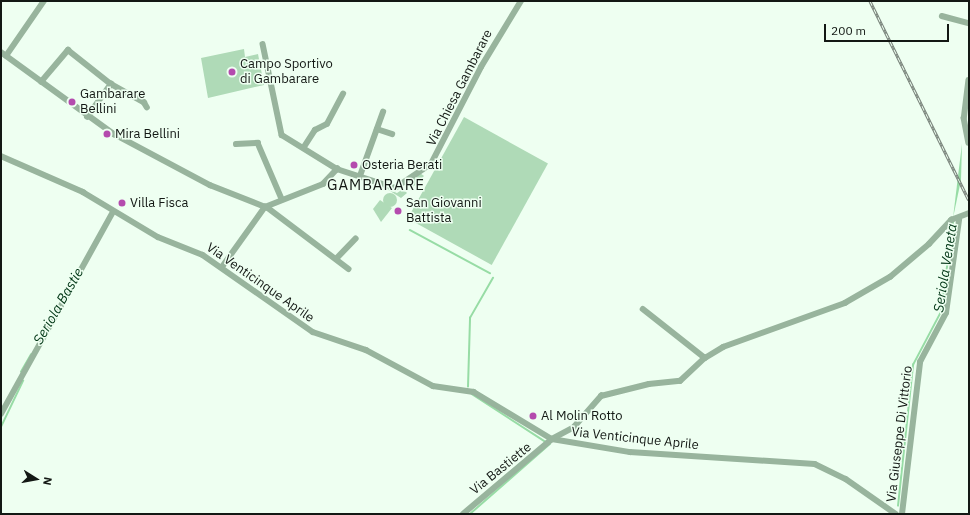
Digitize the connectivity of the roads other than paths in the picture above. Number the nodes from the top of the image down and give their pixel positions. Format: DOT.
graph roads {
  1 [pos="44,1"];
  2 [pos="521,1"];
  3 [pos="942,16"];
  4 [pos="969,24"];
  5 [pos="263,44"];
  6 [pos="4,54"];
  7 [pos="969,80"];
  8 [pos="41,82"];
  9 [pos="111,84"];
  10 [pos="343,94"];
  11 [pos="147,107"];
  12 [pos="383,112"];
  13 [pos="87,116"];
  14 [pos="967,118"];
  15 [pos="377,129"];
  16 [pos="392,134"];
  17 [pos="969,143"];
  18 [pos="236,144"];
  19 [pos="304,147"];
  20 [pos="1,156"];
  21 [pos="337,169"];
  22 [pos="360,176"];
  23 [pos="282,199"];
  24 [pos="265,207"];
  25 [pos="113,212"];
  26 [pos="969,213"];
  27 [pos="958,219"];
  28 [pos="355,239"];
  29 [pos="336,259"];
  30 [pos="222,268"];
  31 [pos="348,269"];
  32 [pos="643,309"];
  33 [pos="705,358"];
  34 [pos="1,414"];
  35 [pos="552,440"];
  36 [pos="462,514"];
  37 [pos="896,514"];
  38 [pos="902,514"];
  1 -- 6 [label="street"];
  2 -- 22 [label="street, Via Chiesa Gambarare"];
  3 -- 4 [label="street"];
  5 -- 19 [label="street, Via Chiesa Gambarare"];
  6 -- 8 [label="street"];
  7 -- 14 [label="street"];
  8 -- 9 [label="street"];
  8 -- 13 [label="street"];
  9 -- 11 [label="street"];
  9 -- 13 [label="street"];
  10 -- 19 [label="street"];
  12 -- 15 [label="street"];
  13 -- 24 [label="street"];
  14 -- 17 [label="street"];
  15 -- 16 [label="street"];
  15 -- 22 [label="street"];
  18 -- 23 [label="street"];
  19 -- 21 [label="street, Via Chiesa Gambarare"];
  20 -- 25 [label="street, Via Venticinque Aprile"];
  21 -- 22 [label="street, Via Chiesa Gambarare"];
  21 -- 23 [label="street"];
  23 -- 24 [label="street"];
  24 -- 29 [label="street"];
  24 -- 30 [label="street"];
  25 -- 30 [label="street, Via Venticinque Aprile"];
  25 -- 34 [label="street"];
  26 -- 27 [label="street"];
  27 -- 33 [label="street, Via Bastiette"];
  27 -- 38 [label="street, Via Giuseppe Di Vittorio"];
  28 -- 29 [label="street"];
  29 -- 31 [label="street"];
  30 -- 35 [label="street, Via Venticinque Aprile"];
  32 -- 33 [label="street"];
  33 -- 35 [label="street, Via Bastiette"];
  35 -- 36 [label="street, Via Bastiette"];
  35 -- 37 [label="street, Via Venticinque Aprile"];
}
